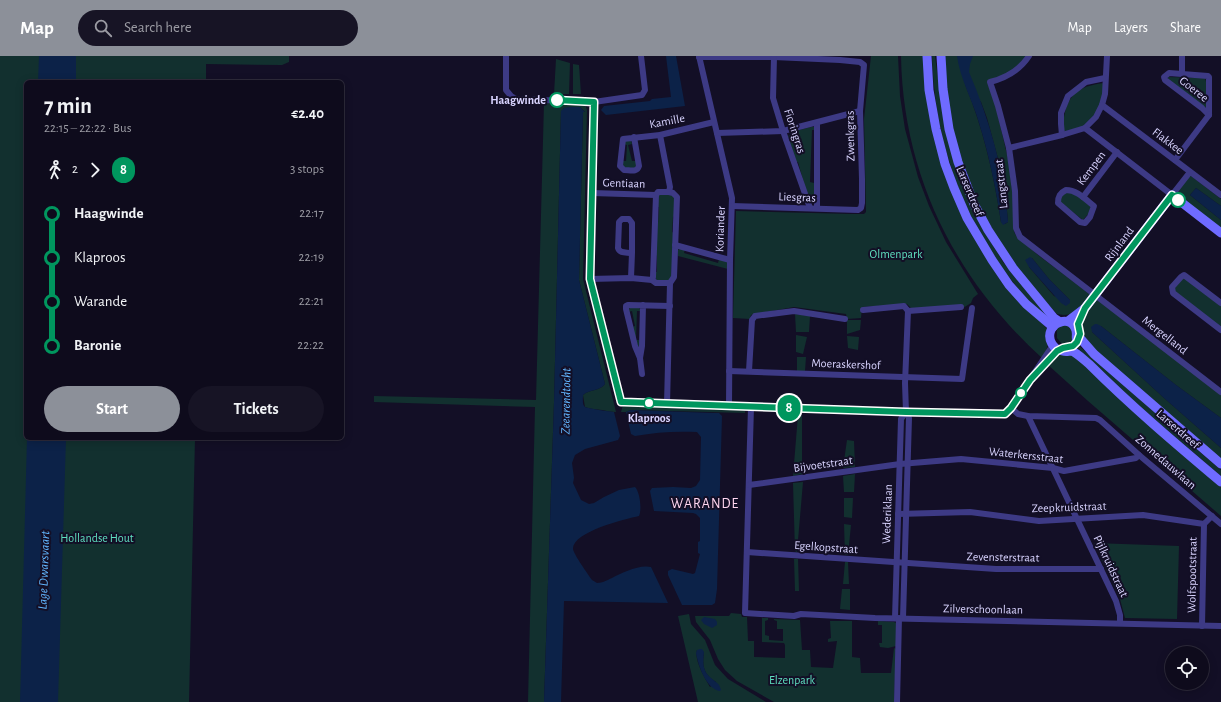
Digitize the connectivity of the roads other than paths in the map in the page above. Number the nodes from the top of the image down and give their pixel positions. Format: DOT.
graph roads {
  1 [pos="506,56"];
  2 [pos="641,56"];
  3 [pos="699,56"];
  4 [pos="928,56"];
  5 [pos="941,56"];
  6 [pos="1029,56"];
  7 [pos="1107,56"];
  8 [pos="1182,56"];
  9 [pos="774,58"];
  10 [pos="1182,74"];
  11 [pos="1105,78"];
  12 [pos="594,102"];
  13 [pos="1102,105"];
  14 [pos="860,112"];
  15 [pos="1209,115"];
  16 [pos="714,122"];
  17 [pos="817,123"];
  18 [pos="1085,128"];
  19 [pos="783,131"];
  20 [pos="717,133"];
  21 [pos="660,135"];
  22 [pos="1062,135"];
  23 [pos="634,138"];
  24 [pos="1009,148"];
  25 [pos="1117,152"];
  26 [pos="1175,160"];
  27 [pos="1190,172"];
  28 [pos="669,192"];
  29 [pos="592,193"];
  30 [pos="656,195"];
  31 [pos="1172,195"];
  32 [pos="1221,196"];
  33 [pos="1083,197"];
  34 [pos="732,206"];
  35 [pos="810,208"];
  36 [pos="817,208"];
  37 [pos="861,208"];
  38 [pos="1221,233"];
  39 [pos="675,245"];
  40 [pos="632,252"];
  41 [pos="730,260"];
  42 [pos="631,278"];
  43 [pos="590,279"];
  44 [pos="652,280"];
  45 [pos="670,283"];
  46 [pos="1096,295"];
  47 [pos="1221,303"];
  48 [pos="643,305"];
  49 [pos="670,306"];
  50 [pos="961,307"];
  51 [pos="972,308"];
  52 [pos="863,310"];
  53 [pos="908,311"];
  54 [pos="845,320"];
  55 [pos="1064,323"];
  56 [pos="1221,330"];
  57 [pos="1067,346"];
  58 [pos="640,358"];
  59 [pos="729,371"];
  60 [pos="749,371"];
  61 [pos="642,374"];
  62 [pos="906,377"];
  63 [pos="1221,392"];
  64 [pos="667,404"];
  65 [pos="729,406"];
  66 [pos="751,407"];
  67 [pos="1011,408"];
  68 [pos="906,412"];
  69 [pos="1028,416"];
  70 [pos="1139,455"];
  71 [pos="900,464"];
  72 [pos="908,464"];
  73 [pos="1221,464"];
  74 [pos="1053,468"];
  75 [pos="1221,482"];
  76 [pos="749,485"];
  77 [pos="898,514"];
  78 [pos="906,514"];
  79 [pos="1212,516"];
  80 [pos="1078,519"];
  81 [pos="1204,524"];
  82 [pos="1221,524"];
  83 [pos="747,552"];
  84 [pos="897,562"];
  85 [pos="904,563"];
  86 [pos="1101,569"];
  87 [pos="899,618"];
  88 [pos="1120,624"];
  89 [pos="1202,626"];
  90 [pos="1221,626"];
  91 [pos="897,702"];
  1 -- 12 [label="street"];
  2 -- 12 [label="street"];
  3 -- 9 [label="street"];
  3 -- 16 [label="street, Koriander"];
  4 -- 55 [label="main road, Larserdreef"];
  5 -- 55 [label="main road, Larserdreef"];
  6 -- 24 [label="street, Langstraat"];
  7 -- 11 [label="street"];
  8 -- 10 [label="street, Goeree"];
  9 -- 14 [label="street, Zwenkgras"];
  9 -- 19 [label="street, Fioringras"];
  10 -- 15 [label="street, Goeree"];
  10 -- 15 [label="street, Goeree"];
  11 -- 13 [label="street"];
  11 -- 22 [label="street"];
  12 -- 29 [label="street"];
  13 -- 18 [label="street"];
  13 -- 26 [label="street, Flakkee"];
  14 -- 17 [label="street"];
  14 -- 37 [label="street, Zwenkgras"];
  15 -- 26 [label="street, Goeree"];
  16 -- 20 [label="street, Koriander"];
  16 -- 21 [label="street, Kamille"];
  17 -- 19 [label="street"];
  17 -- 36 [label="street, Fioringras"];
  18 -- 22 [label="street"];
  18 -- 25 [label="street"];
  19 -- 20 [label="street"];
  19 -- 35 [label="street, Fioringras"];
  20 -- 34 [label="street, Koriander"];
  21 -- 23 [label="street, Kamille"];
  21 -- 28 [label="street"];
  22 -- 24 [label="street"];
  23 -- 23 [label="street, Kamille"];
  24 -- 46 [label="street, Langstraat"];
  25 -- 31 [label="street"];
  25 -- 33 [label="street, Kempen"];
  26 -- 27 [label="street, Flakkee"];
  27 -- 31 [label="street, Rijnland"];
  27 -- 32 [label="street, Flakkee"];
  28 -- 30 [label="street"];
  28 -- 39 [label="street"];
  29 -- 30 [label="street, Gentiaan"];
  29 -- 43 [label="street"];
  30 -- 44 [label="street"];
  31 -- 38 [label="main road"];
  31 -- 46 [label="main road, Rijnland"];
  33 -- 33 [label="street, Kempen"];
  34 -- 35 [label="street, Liesgras"];
  34 -- 41 [label="street, Koriander"];
  35 -- 36 [label="street, Liesgras"];
  36 -- 37 [label="street, Liesgras"];
  39 -- 41 [label="street"];
  39 -- 45 [label="street"];
  40 -- 40 [label="street"];
  40 -- 42 [label="street"];
  41 -- 59 [label="street, Koriander"];
  42 -- 43 [label="street"];
  42 -- 44 [label="street"];
  43 -- 64 [label="street"];
  44 -- 45 [label="street"];
  45 -- 49 [label="street"];
  46 -- 55 [label="main road, Rijnland"];
  46 -- 63 [label="street, Mergelland"];
  47 -- 56 [label="street"];
  48 -- 49 [label="street"];
  48 -- 58 [label="street"];
  48 -- 58 [label="street"];
  49 -- 64 [label="street"];
  50 -- 53 [label="street"];
  51 -- 62 [label="street, Moeraskershof"];
  52 -- 53 [label="street"];
  53 -- 62 [label="street, Wederiklaan"];
  54 -- 60 [label="street"];
  55 -- 57 [label="main road"];
  55 -- 57 [label="main road"];
  57 -- 67 [label="street"];
  57 -- 73 [label="main road, Larserdreef"];
  57 -- 75 [label="main road, Larserdreef"];
  58 -- 61 [label="street"];
  59 -- 60 [label="street, Moeraskershof"];
  59 -- 65 [label="street, Koriander"];
  60 -- 62 [label="street, Moeraskershof"];
  62 -- 68 [label="street, Wederiklaan"];
  64 -- 65 [label="street"];
  65 -- 66 [label="street"];
  66 -- 68 [label="street"];
  66 -- 76 [label="street"];
  67 -- 68 [label="street"];
  67 -- 69 [label="street"];
  68 -- 71 [label="street, Wederiklaan"];
  68 -- 72 [label="street, Wederiklaan"];
  69 -- 70 [label="street, Zonnedauwlaan"];
  69 -- 74 [label="street, Pijlkruidstraat"];
  70 -- 74 [label="street, Waterkersstraat"];
  70 -- 79 [label="street, Zonnedauwlaan"];
  71 -- 72 [label="street, Waterkersstraat"];
  71 -- 76 [label="street, Bijvoetstraat"];
  71 -- 77 [label="street, Wederiklaan"];
  72 -- 74 [label="street, Waterkersstraat"];
  72 -- 78 [label="street, Wederiklaan"];
  74 -- 80 [label="street, Pijlkruidstraat"];
  76 -- 83 [label="street"];
  77 -- 78 [label="street, Zeepkruidstraat"];
  77 -- 84 [label="street, Wederiklaan"];
  78 -- 80 [label="street, Zeepkruidstraat"];
  78 -- 85 [label="street, Wederiklaan"];
  79 -- 81 [label="street"];
  79 -- 82 [label="street, Zonnedauwlaan"];
  80 -- 81 [label="street, Zeepkruidstraat"];
  80 -- 86 [label="street, Pijlkruidstraat"];
  81 -- 89 [label="street, Wolfspootstraat"];
  83 -- 84 [label="street, Egelkopstraat"];
  83 -- 87 [label="street, Zilverschoonlaan"];
  84 -- 85 [label="street, Egelkopstraat"];
  84 -- 87 [label="street, Wederiklaan"];
  85 -- 86 [label="street, Zevensterstraat"];
  85 -- 87 [label="street, Wederiklaan"];
  86 -- 88 [label="street, Pijlkruidstraat"];
  87 -- 88 [label="street, Zilverschoonlaan"];
  87 -- 91 [label="street, Wederiklaan"];
  88 -- 89 [label="street, Zilverschoonlaan"];
  89 -- 90 [label="street, Zilverschoonlaan"];
}
